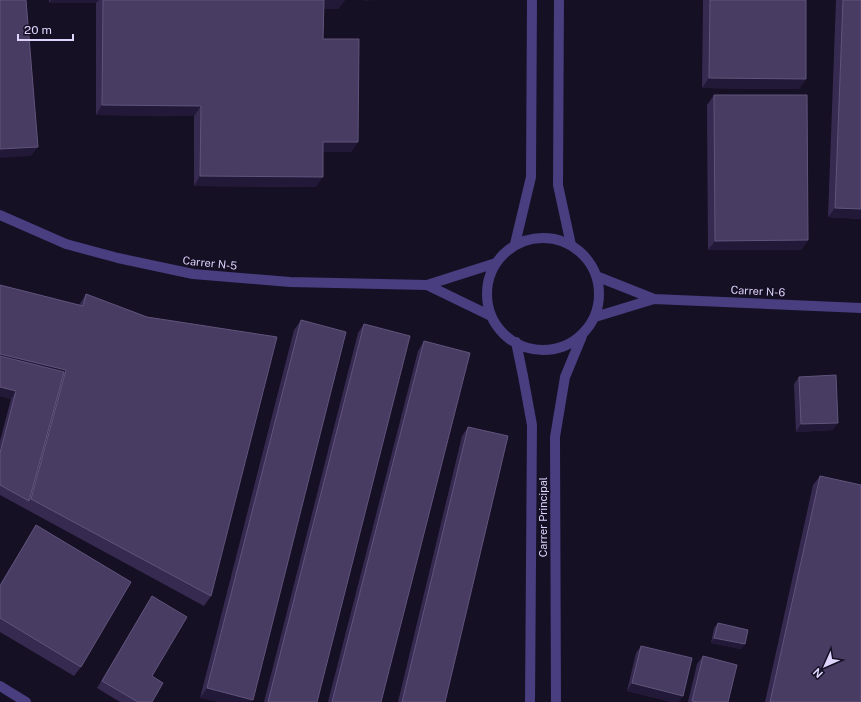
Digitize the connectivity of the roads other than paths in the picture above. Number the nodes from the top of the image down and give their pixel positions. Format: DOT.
graph roads {
  1 [pos="532,0"];
  2 [pos="559,0"];
  3 [pos="0,215"];
  4 [pos="515,244"];
  5 [pos="571,245"];
  6 [pos="496,262"];
  7 [pos="596,276"];
  8 [pos="427,285"];
  9 [pos="654,299"];
  10 [pos="861,308"];
  11 [pos="491,316"];
  12 [pos="595,317"];
  13 [pos="582,336"];
  14 [pos="516,342"];
  15 [pos="0,686"];
  16 [pos="26,702"];
  17 [pos="530,702"];
  18 [pos="556,702"];
  1 -- 4 [label="street"];
  2 -- 5 [label="street"];
  3 -- 8 [label="street, Carrer N-5"];
  4 -- 5 [label="street"];
  4 -- 6 [label="street"];
  5 -- 7 [label="street"];
  6 -- 8 [label="street"];
  6 -- 11 [label="street"];
  7 -- 9 [label="street"];
  7 -- 12 [label="street"];
  8 -- 11 [label="street"];
  9 -- 10 [label="street, Carrer N-6"];
  9 -- 12 [label="street"];
  11 -- 14 [label="street"];
  12 -- 13 [label="street"];
  13 -- 14 [label="street"];
  13 -- 18 [label="street, Carrer Principal"];
  14 -- 17 [label="street, Carrer Principal"];
  15 -- 16 [label="street"];
}
